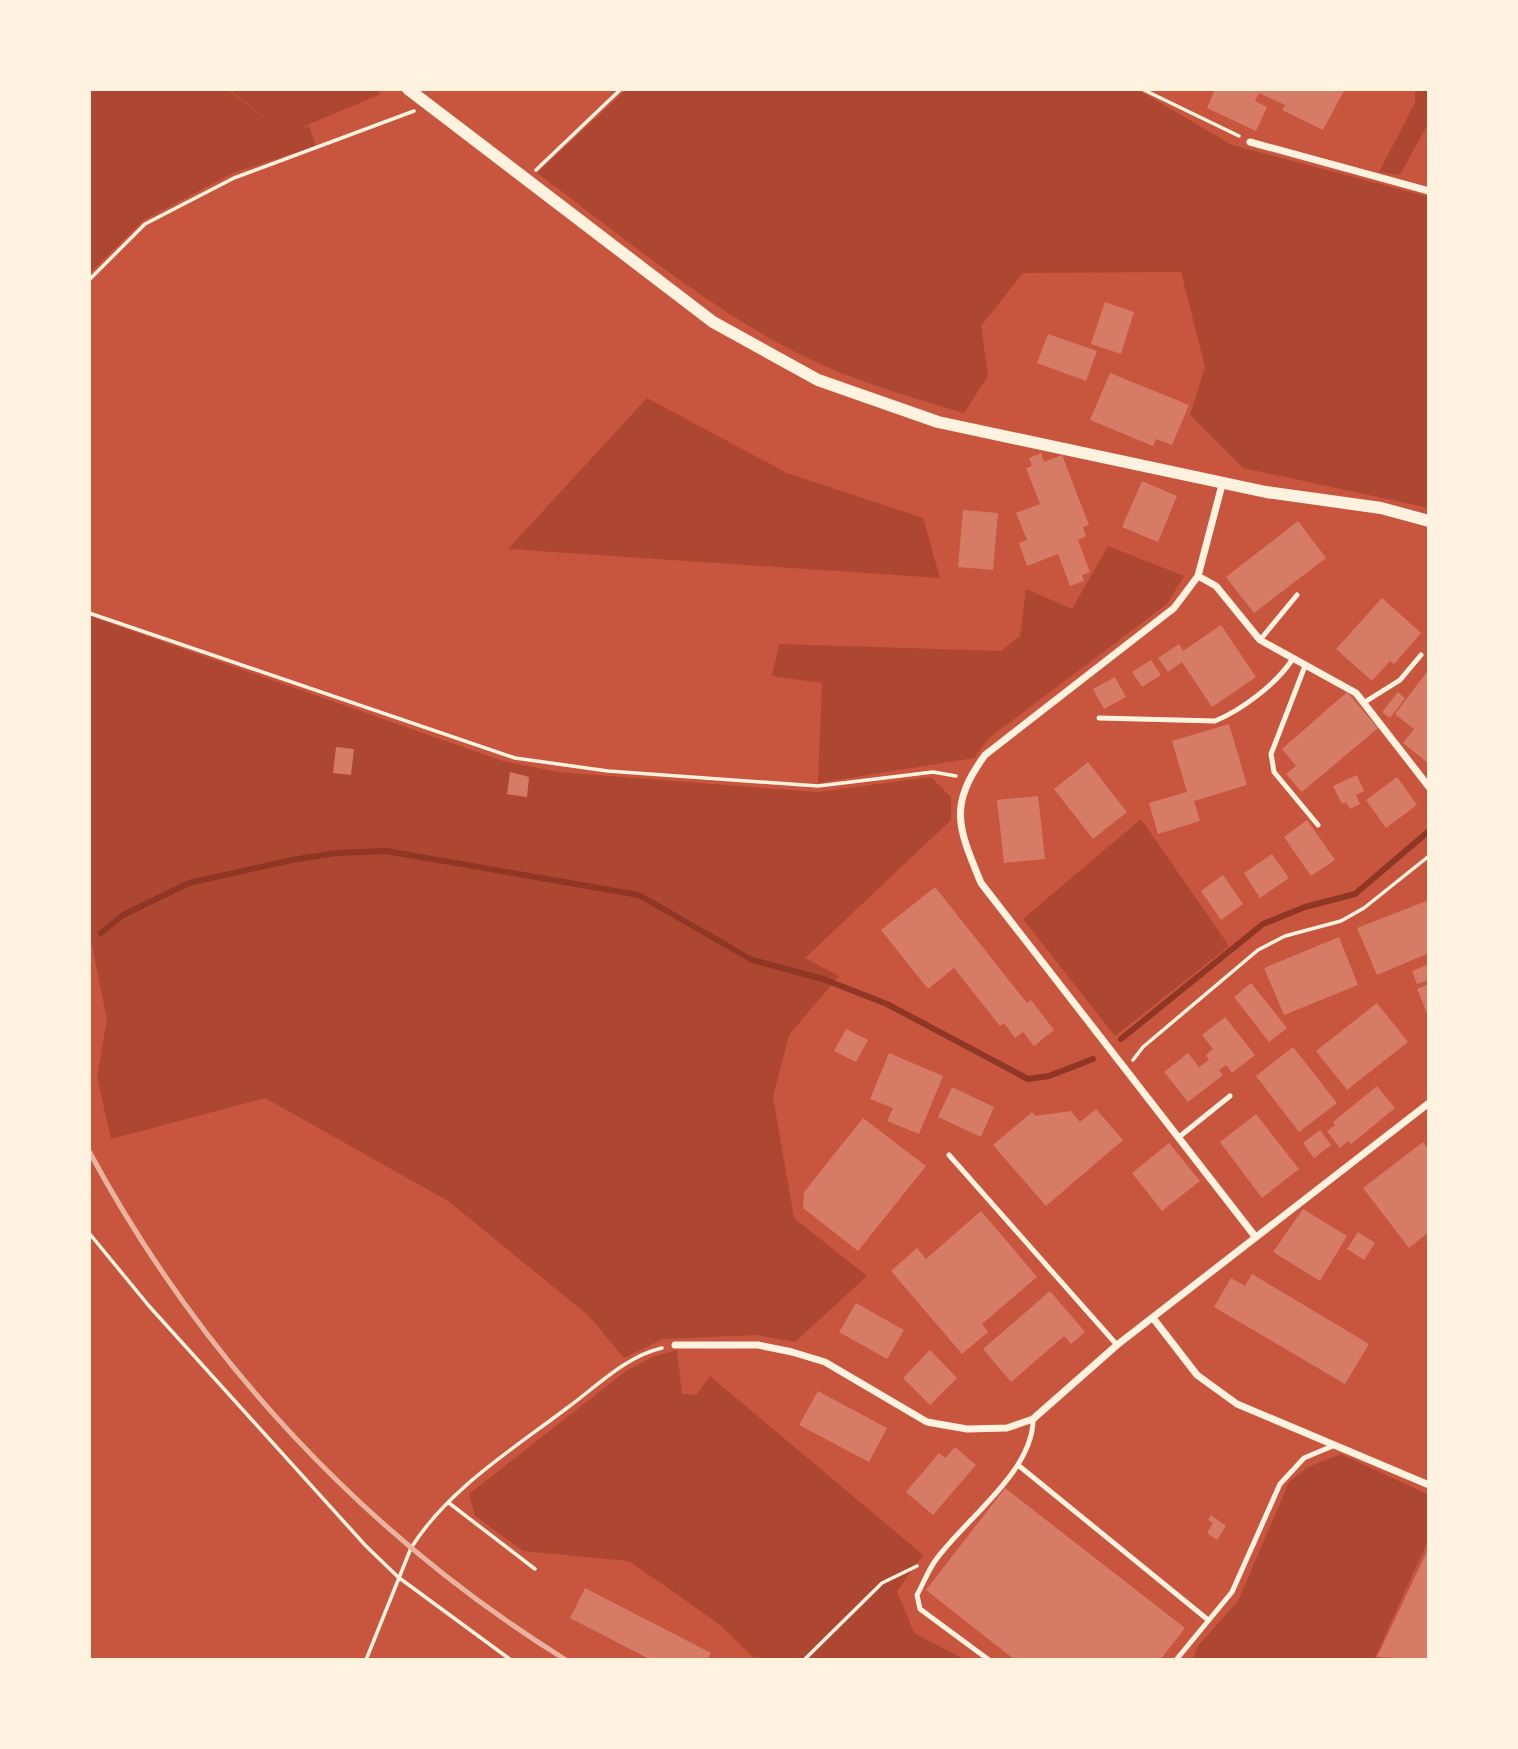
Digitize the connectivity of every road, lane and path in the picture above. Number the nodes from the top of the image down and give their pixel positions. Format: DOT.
graph roads {
  1 [pos="408,89"];
  2 [pos="621,89"];
  3 [pos="1142,89"];
  4 [pos="429,106"];
  5 [pos="1250,142"];
  6 [pos="526,179"];
  7 [pos="1429,191"];
  8 [pos="89,279"];
  9 [pos="1223,481"];
  10 [pos="1429,521"];
  11 [pos="1198,576"];
  12 [pos="1297,595"];
  13 [pos="89,613"];
  14 [pos="1260,640"];
  15 [pos="1421,655"];
  16 [pos="1292,660"];
  17 [pos="1306,666"];
  18 [pos="1365,702"];
  19 [pos="1099,718"];
  20 [pos="968,779"];
  21 [pos="1429,787"];
  22 [pos="1318,825"];
  23 [pos="1429,856"];
  24 [pos="1127,1069"];
  25 [pos="1230,1096"];
  26 [pos="1429,1103"];
  27 [pos="1179,1137"];
  28 [pos="949,1155"];
  29 [pos="89,1233"];
  30 [pos="1254,1235"];
  31 [pos="1153,1318"];
  32 [pos="675,1345"];
  33 [pos="1117,1345"];
  34 [pos="1033,1419"];
  35 [pos="1335,1445"];
  36 [pos="1018,1465"];
  37 [pos="1429,1485"];
  38 [pos="449,1503"];
  39 [pos="935,1561"];
  40 [pos="535,1569"];
  41 [pos="398,1577"];
  42 [pos="1208,1619"];
  43 [pos="366,1660"];
  44 [pos="511,1660"];
  45 [pos="804,1660"];
  46 [pos="989,1660"];
  47 [pos="1176,1660"];
  1 -- 4 [label="street"];
  2 -- 6 [label="path"];
  3 -- 5 [label="path"];
  4 -- 6 [label="street"];
  4 -- 8 [label="path"];
  5 -- 7 [label="street"];
  6 -- 9 [label="street"];
  9 -- 10 [label="street"];
  9 -- 11 [label="street"];
  11 -- 14 [label="street"];
  11 -- 20 [label="street"];
  12 -- 14 [label="lane"];
  13 -- 20 [label="path"];
  14 -- 16 [label="street"];
  15 -- 18 [label="lane"];
  16 -- 17 [label="street"];
  16 -- 19 [label="lane"];
  17 -- 18 [label="street"];
  17 -- 22 [label="lane"];
  18 -- 21 [label="street"];
  20 -- 24 [label="street"];
  23 -- 24 [label="path"];
  24 -- 27 [label="street"];
  25 -- 27 [label="lane"];
  26 -- 30 [label="street"];
  27 -- 30 [label="street"];
  28 -- 33 [label="lane"];
  29 -- 41 [label="path"];
  30 -- 31 [label="street"];
  31 -- 33 [label="street"];
  31 -- 35 [label="street"];
  32 -- 34 [label="street"];
  32 -- 38 [label="path"];
  33 -- 34 [label="street"];
  34 -- 36 [label="lane"];
  35 -- 37 [label="street"];
  35 -- 42 [label="lane"];
  36 -- 39 [label="lane"];
  36 -- 42 [label="lane"];
  38 -- 40 [label="path"];
  38 -- 41 [label="path"];
  39 -- 45 [label="path"];
  39 -- 46 [label="lane"];
  41 -- 43 [label="path"];
  41 -- 44 [label="path"];
  42 -- 47 [label="lane"];
}
